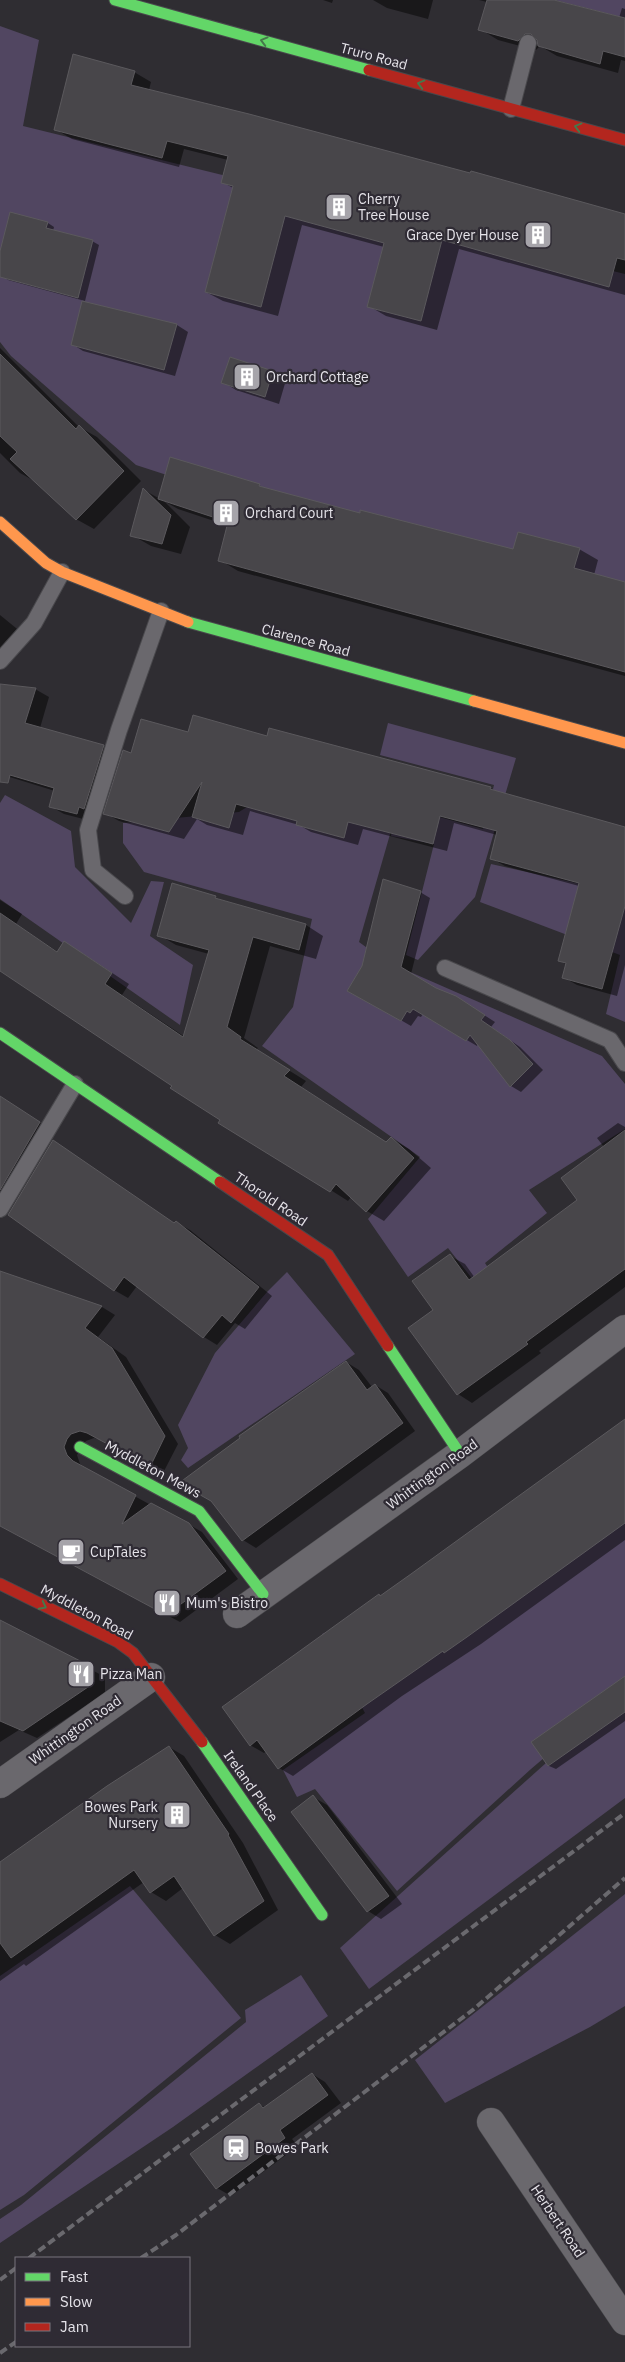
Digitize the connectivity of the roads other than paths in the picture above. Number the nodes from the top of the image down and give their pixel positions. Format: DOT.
graph roads {
  1 [pos="115,0"];
  2 [pos="528,43"];
  3 [pos="511,109"];
  4 [pos="625,140"];
  5 [pos="0,522"];
  6 [pos="62,572"];
  7 [pos="161,611"];
  8 [pos="0,662"];
  9 [pos="625,742"];
  10 [pos="125,896"];
  11 [pos="445,968"];
  12 [pos="0,1033"];
  13 [pos="625,1063"];
  14 [pos="75,1084"];
  15 [pos="0,1209"];
  16 [pos="625,1329"];
  17 [pos="80,1447"];
  18 [pos="460,1454"];
  19 [pos="0,1584"];
  20 [pos="263,1594"];
  21 [pos="236,1614"];
  22 [pos="151,1677"];
  23 [pos="0,1784"];
  24 [pos="322,1914"];
  25 [pos="490,2122"];
  26 [pos="625,2320"];
  3 -- 1 [label="street, Truro Road, one-way"];
  2 -- 3 [label="lane"];
  4 -- 3 [label="street, Truro Road, one-way"];
  5 -- 6 [label="street, Clarence Road"];
  6 -- 7 [label="street, Clarence Road"];
  6 -- 8 [label="lane"];
  7 -- 9 [label="street, Clarence Road"];
  7 -- 10 [label="lane"];
  11 -- 13 [label="lane"];
  12 -- 14 [label="street, Thorold Road"];
  14 -- 15 [label="lane"];
  14 -- 18 [label="street, Thorold Road"];
  16 -- 18 [label="street, Whittington Road"];
  17 -- 20 [label="street, Myddleton Mews"];
  18 -- 20 [label="street, Whittington Road"];
  19 -- 22 [label="street, Myddleton Road, one-way"];
  20 -- 21 [label="street, Whittington Road"];
  22 -- 23 [label="street, Whittington Road"];
  22 -- 24 [label="street, Ireland Place"];
  25 -- 26 [label="street, Herbert Road"];
}
